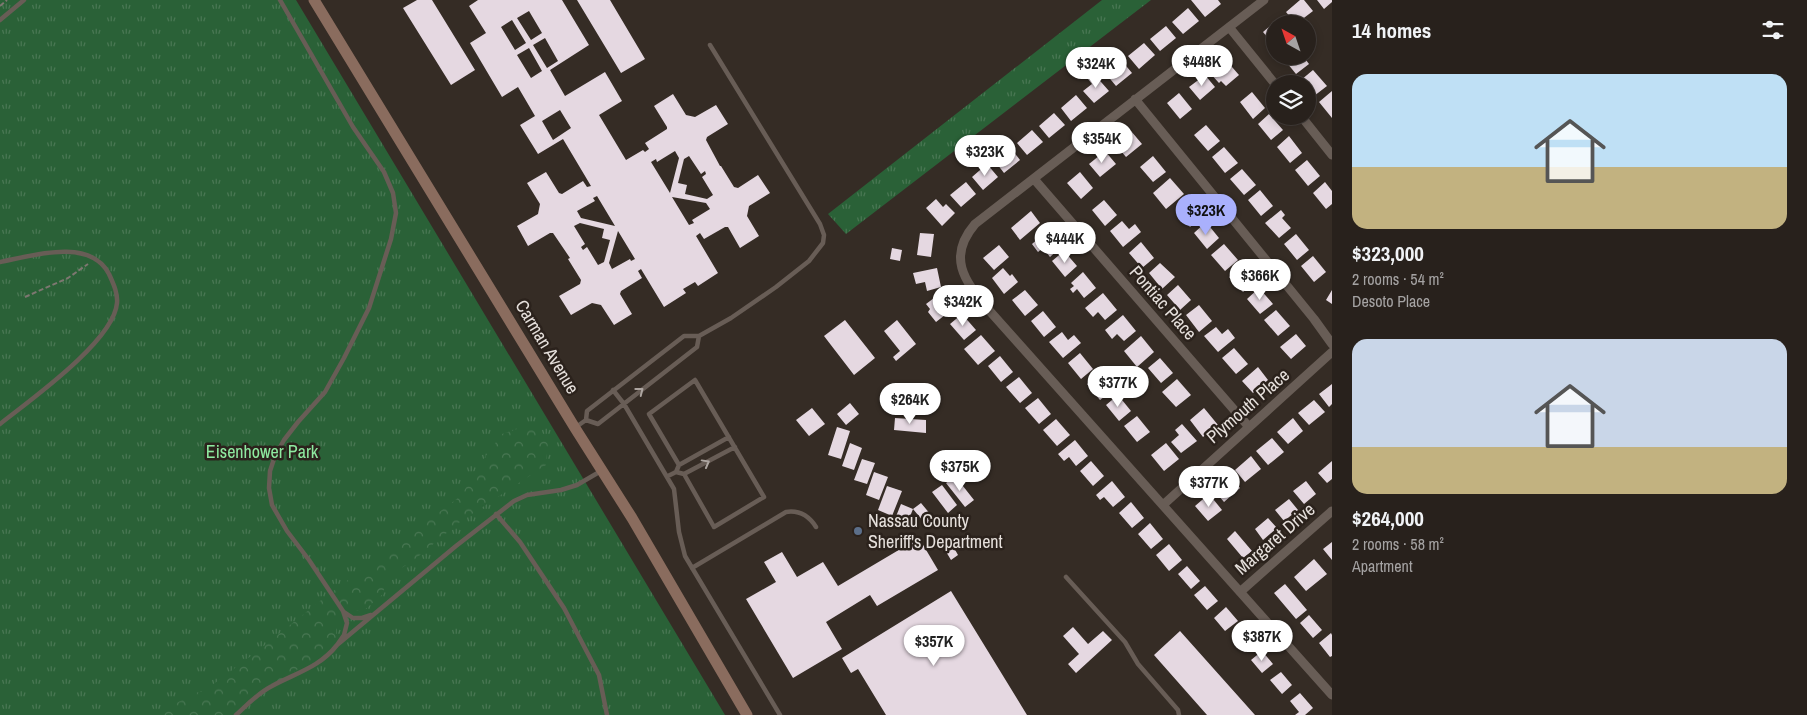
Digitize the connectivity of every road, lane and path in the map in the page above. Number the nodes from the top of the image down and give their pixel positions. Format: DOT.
graph roads {
  1 [pos="7,0"];
  2 [pos="24,0"];
  3 [pos="280,0"];
  4 [pos="314,0"];
  5 [pos="1264,0"];
  6 [pos="0,6"];
  7 [pos="0,20"];
  8 [pos="1229,27"];
  9 [pos="710,45"];
  10 [pos="1268,75"];
  11 [pos="1135,99"];
  12 [pos="1308,125"];
  13 [pos="1332,155"];
  14 [pos="1034,179"];
  15 [pos="93,258"];
  16 [pos="0,262"];
  17 [pos="25,297"];
  18 [pos="699,336"];
  19 [pos="1332,344"];
  20 [pos="1332,352"];
  21 [pos="613,390"];
  22 [pos="624,404"];
  23 [pos="586,420"];
  24 [pos="0,424"];
  25 [pos="1249,427"];
  26 [pos="575,428"];
  27 [pos="729,437"];
  28 [pos="735,447"];
  29 [pos="679,464"];
  30 [pos="602,470"];
  31 [pos="676,472"];
  32 [pos="684,474"];
  33 [pos="668,476"];
  34 [pos="1163,505"];
  35 [pos="1332,511"];
  36 [pos="496,514"];
  37 [pos="816,527"];
  38 [pos="692,568"];
  39 [pos="1066,577"];
  40 [pos="1240,592"];
  41 [pos="343,611"];
  42 [pos="375,613"];
  43 [pos="337,645"];
  44 [pos="1332,695"];
  45 [pos="238,714"];
  46 [pos="607,715"];
  47 [pos="747,715"];
  48 [pos="780,715"];
  49 [pos="1179,715"];
  1 -- 6 [label="path"];
  2 -- 7 [label="lane"];
  3 -- 41 [label="lane"];
  4 -- 26 [label="main road, Carman Avenue"];
  5 -- 8 [label="street"];
  8 -- 10 [label="street"];
  8 -- 11 [label="street"];
  9 -- 18 [label="lane"];
  11 -- 14 [label="street"];
  11 -- 19 [label="street"];
  12 -- 13 [label="street"];
  14 -- 25 [label="street, Pontiac Place"];
  14 -- 34 [label="street"];
  15 -- 16 [label="lane"];
  15 -- 17 [label="path"];
  15 -- 24 [label="lane"];
  18 -- 21 [label="lane"];
  22 -- 18 [label="lane, one-way"];
  20 -- 25 [label="street, Plymouth Place"];
  21 -- 22 [label="lane"];
  21 -- 23 [label="lane"];
  22 -- 23 [label="lane"];
  22 -- 33 [label="lane"];
  23 -- 26 [label="lane"];
  25 -- 34 [label="street, Plymouth Place"];
  26 -- 30 [label="main road, Carman Avenue"];
  27 -- 28 [label="lane"];
  27 -- 29 [label="lane"];
  27 -- 29 [label="lane"];
  32 -- 28 [label="lane, one-way"];
  28 -- 32 [label="lane"];
  29 -- 31 [label="lane"];
  30 -- 36 [label="lane"];
  30 -- 47 [label="main road, Carman Avenue"];
  31 -- 32 [label="lane"];
  31 -- 33 [label="lane"];
  33 -- 38 [label="lane"];
  34 -- 40 [label="street"];
  35 -- 40 [label="street, Margaret Drive"];
  36 -- 42 [label="lane"];
  36 -- 46 [label="lane"];
  37 -- 38 [label="lane"];
  38 -- 48 [label="lane"];
  39 -- 49 [label="lane"];
  40 -- 44 [label="street"];
  41 -- 42 [label="lane"];
  41 -- 43 [label="lane"];
  42 -- 43 [label="lane"];
  43 -- 45 [label="lane"];
}
